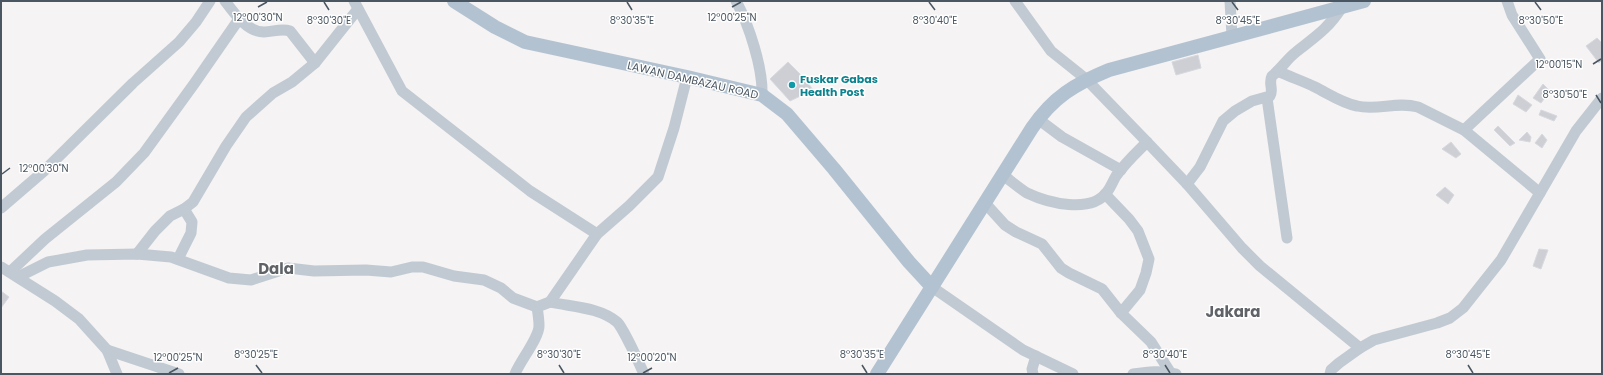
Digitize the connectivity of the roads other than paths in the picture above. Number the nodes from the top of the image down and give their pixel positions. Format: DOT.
graph roads {
  1 [pos="210,1"];
  2 [pos="225,1"];
  3 [pos="454,1"];
  4 [pos="736,1"];
  5 [pos="1015,1"];
  6 [pos="1230,1"];
  7 [pos="1364,1"];
  8 [pos="1507,1"];
  9 [pos="356,5"];
  10 [pos="1342,7"];
  11 [pos="239,19"];
  12 [pos="1232,36"];
  13 [pos="315,63"];
  14 [pos="1278,71"];
  15 [pos="687,77"];
  16 [pos="1086,79"];
  17 [pos="762,95"];
  18 [pos="1267,98"];
  19 [pos="1602,98"];
  20 [pos="1038,119"];
  21 [pos="1464,130"];
  22 [pos="1147,142"];
  23 [pos="1121,170"];
  24 [pos="1003,175"];
  25 [pos="1187,184"];
  26 [pos="1540,193"];
  27 [pos="1105,194"];
  28 [pos="985,203"];
  29 [pos="1,208"];
  30 [pos="184,209"];
  31 [pos="597,234"];
  32 [pos="1287,238"];
  33 [pos="137,254"];
  34 [pos="178,258"];
  35 [pos="10,272"];
  36 [pos="932,287"];
  37 [pos="550,302"];
  38 [pos="537,307"];
  39 [pos="1121,313"];
  40 [pos="1360,348"];
  41 [pos="108,350"];
  42 [pos="1036,356"];
  43 [pos="1174,373"];
  44 [pos="118,374"];
  45 [pos="179,374"];
  46 [pos="515,374"];
  47 [pos="644,374"];
  48 [pos="877,374"];
  49 [pos="1033,374"];
  50 [pos="1074,374"];
  51 [pos="1132,374"];
  52 [pos="1330,374"];
  1 -- 29 [label="street"];
  2 -- 11 [label="street"];
  3 -- 15 [label="main road, LAWAN DAMBAZAU ROAD"];
  4 -- 17 [label="street"];
  5 -- 16 [label="street"];
  6 -- 12 [label="street"];
  7 -- 10 [label="main road"];
  8 -- 21 [label="street"];
  9 -- 13 [label="street"];
  9 -- 31 [label="street"];
  10 -- 12 [label="main road"];
  10 -- 14 [label="street"];
  11 -- 13 [label="street"];
  11 -- 35 [label="street"];
  12 -- 16 [label="main road"];
  13 -- 30 [label="street"];
  14 -- 18 [label="street"];
  14 -- 21 [label="street"];
  15 -- 17 [label="main road, LAWAN DAMBAZAU ROAD"];
  15 -- 31 [label="street"];
  16 -- 20 [label="main road"];
  16 -- 22 [label="street"];
  17 -- 36 [label="main road, LAWAN DAMBAZAU ROAD"];
  18 -- 25 [label="street"];
  18 -- 32 [label="street"];
  19 -- 26 [label="street"];
  20 -- 23 [label="street"];
  20 -- 24 [label="main road"];
  21 -- 26 [label="street"];
  22 -- 23 [label="street"];
  22 -- 25 [label="street"];
  23 -- 27 [label="street"];
  24 -- 27 [label="street"];
  24 -- 28 [label="main road"];
  25 -- 40 [label="street"];
  26 -- 40 [label="street"];
  27 -- 39 [label="street"];
  28 -- 36 [label="main road"];
  28 -- 39 [label="street"];
  30 -- 33 [label="street"];
  30 -- 34 [label="street"];
  31 -- 37 [label="street"];
  33 -- 34 [label="street"];
  33 -- 35 [label="street"];
  34 -- 38 [label="street"];
  35 -- 41 [label="street"];
  36 -- 42 [label="street"];
  36 -- 48 [label="main road"];
  37 -- 38 [label="street"];
  37 -- 47 [label="street"];
  38 -- 46 [label="street"];
  39 -- 43 [label="street"];
  40 -- 52 [label="street"];
  41 -- 44 [label="street"];
  41 -- 45 [label="street"];
  42 -- 49 [label="street"];
  42 -- 50 [label="street"];
  43 -- 51 [label="street"];
}
